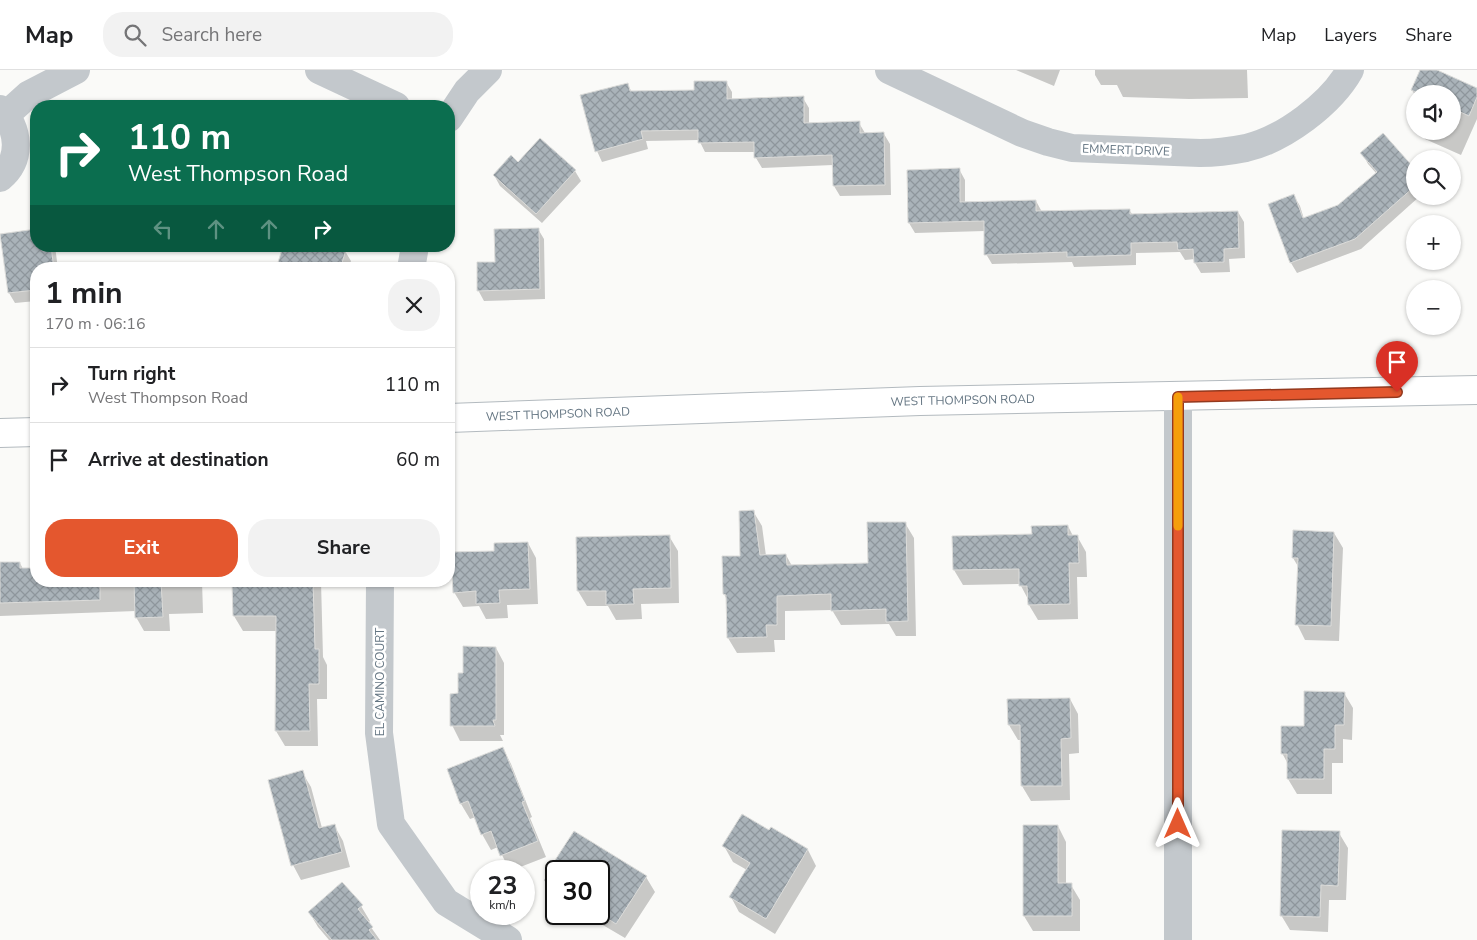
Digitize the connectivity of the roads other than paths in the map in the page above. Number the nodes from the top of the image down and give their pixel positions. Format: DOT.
graph roads {
  1 [pos="76,70"];
  2 [pos="319,70"];
  3 [pos="488,70"];
  4 [pos="889,70"];
  5 [pos="1350,70"];
  6 [pos="383,100"];
  7 [pos="455,109"];
  8 [pos="3,112"];
  9 [pos="0,178"];
  10 [pos="1477,390"];
  11 [pos="1178,397"];
  12 [pos="455,418"];
  13 [pos="30,432"];
  14 [pos="0,433"];
  15 [pos="380,587"];
  16 [pos="508,940"];
  17 [pos="1178,940"];
  1 -- 8 [label="street"];
  2 -- 6 [label="street"];
  3 -- 7 [label="street"];
  4 -- 5 [label="street, EMMERT DRIVE"];
  8 -- 9 [label="street"];
  10 -- 11 [label="main road, WEST THOMPSON ROAD"];
  11 -- 12 [label="main road, WEST THOMPSON ROAD"];
  11 -- 17 [label="street"];
  13 -- 14 [label="main road"];
  15 -- 16 [label="street, EL CAMINO COURT"];
}
